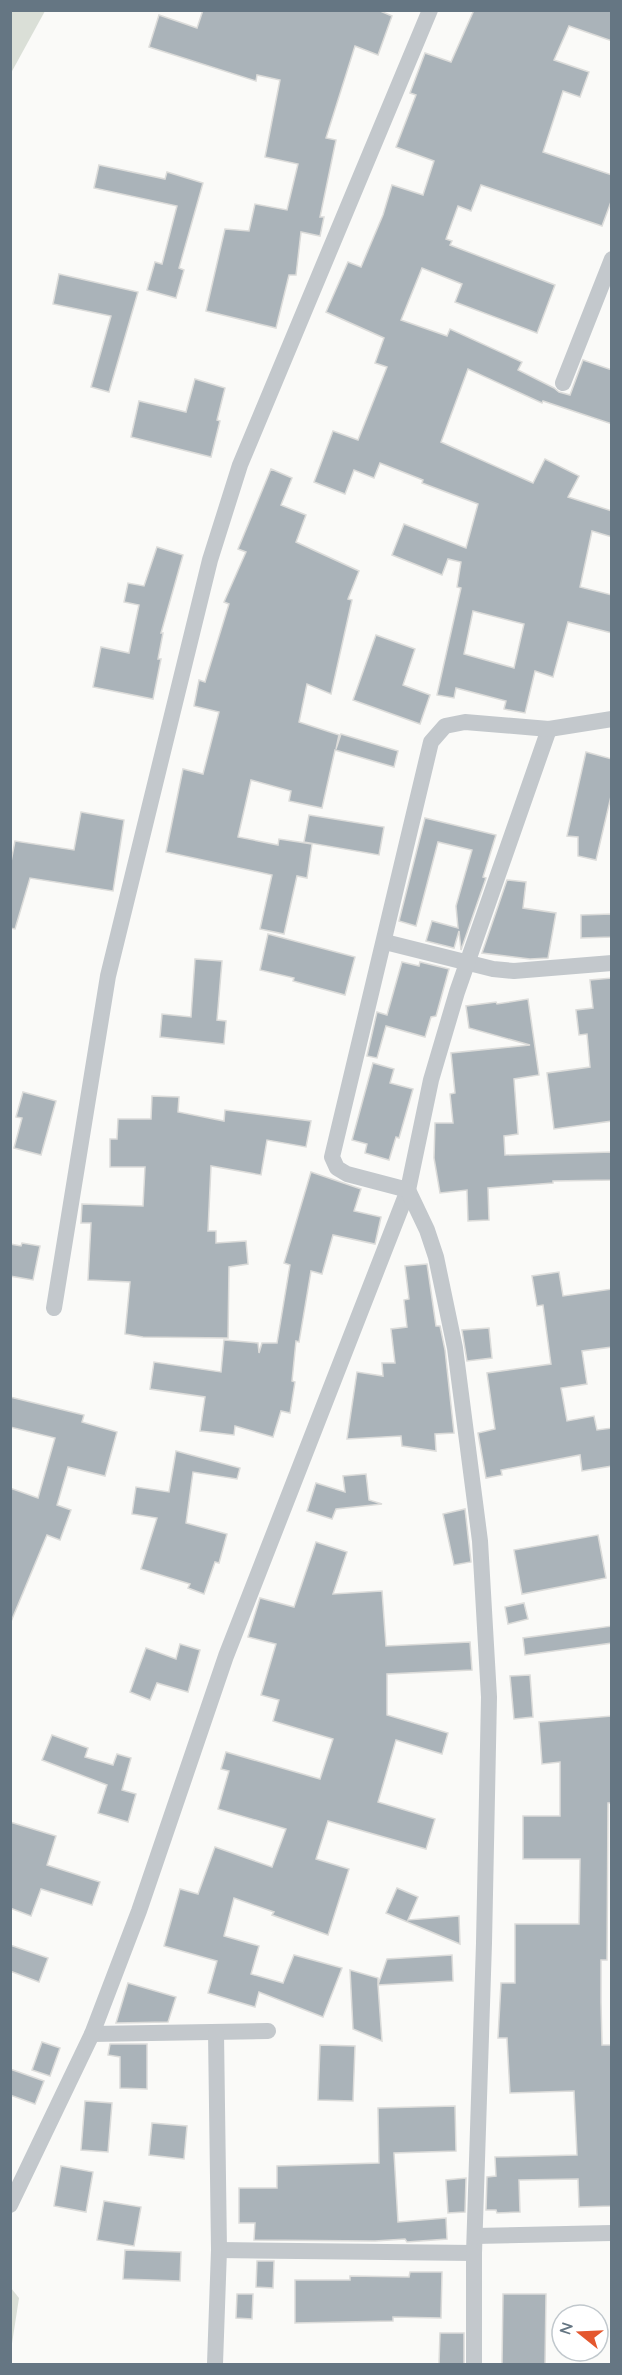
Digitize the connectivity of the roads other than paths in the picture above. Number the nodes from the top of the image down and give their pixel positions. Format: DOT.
graph roads {
  1 [pos="430,10"];
  2 [pos="612,259"];
  3 [pos="563,383"];
  4 [pos="612,719"];
  5 [pos="549,729"];
  6 [pos="385,942"];
  7 [pos="466,962"];
  8 [pos="612,963"];
  9 [pos="408,1190"];
  10 [pos="54,1308"];
  11 [pos="268,2031"];
  12 [pos="216,2033"];
  13 [pos="92,2034"];
  14 [pos="10,2205"];
  15 [pos="612,2233"];
  16 [pos="474,2244"];
  17 [pos="219,2250"];
  18 [pos="215,2364"];
  19 [pos="474,2364"];
  1 -- 10 [label="street"];
  2 -- 3 [label="street"];
  4 -- 5 [label="street"];
  5 -- 6 [label="street"];
  5 -- 7 [label="street"];
  6 -- 7 [label="street"];
  6 -- 9 [label="street"];
  7 -- 8 [label="street"];
  7 -- 9 [label="street"];
  9 -- 13 [label="street"];
  9 -- 16 [label="street"];
  11 -- 12 [label="street"];
  12 -- 13 [label="street"];
  12 -- 17 [label="street"];
  13 -- 14 [label="street"];
  15 -- 16 [label="street"];
  16 -- 17 [label="street"];
  16 -- 19 [label="street"];
  17 -- 18 [label="street"];
}
